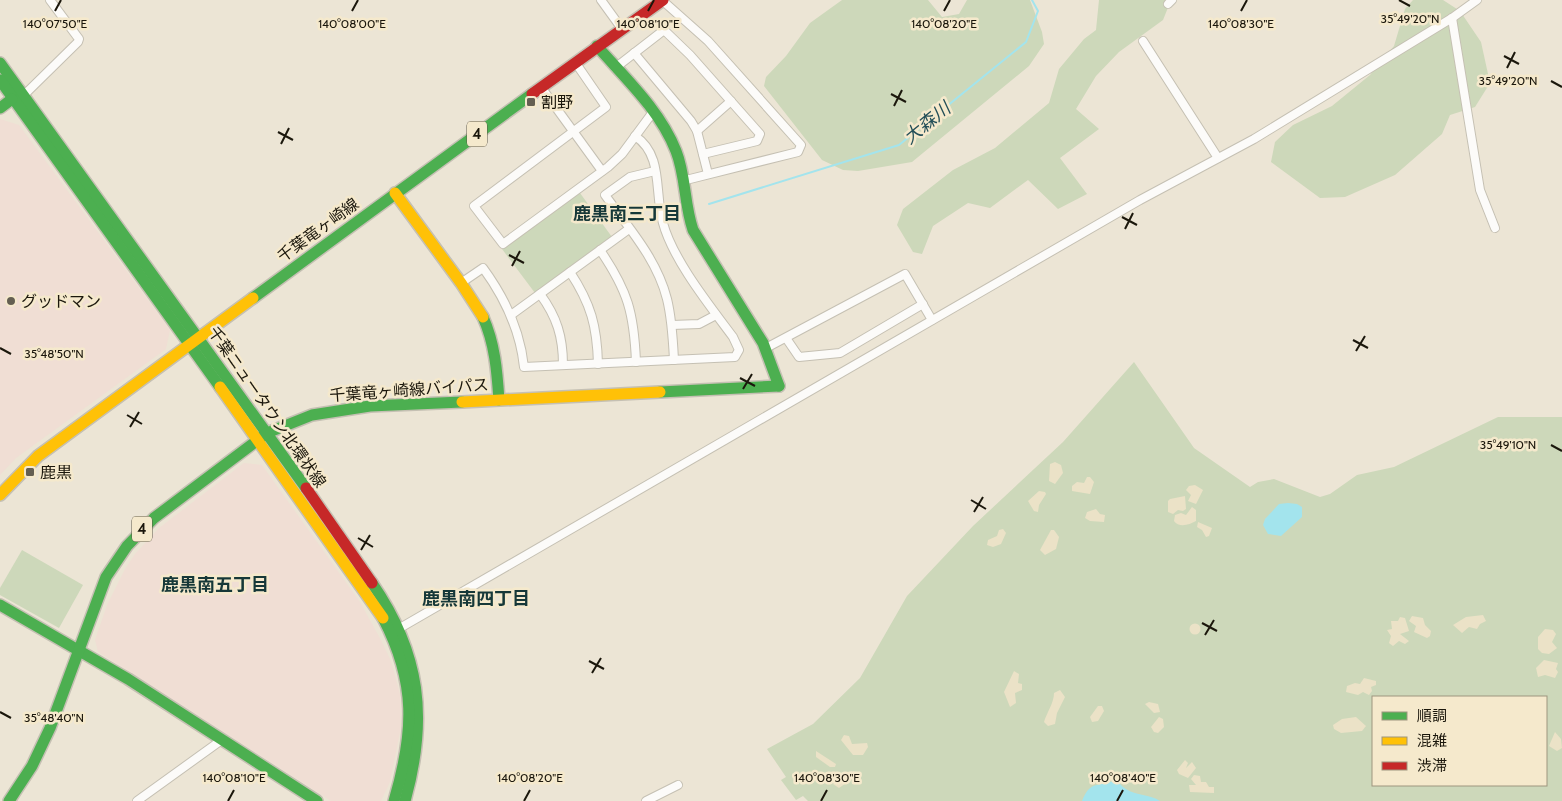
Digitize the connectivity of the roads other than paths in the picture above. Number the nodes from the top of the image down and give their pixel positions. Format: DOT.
graph roads {
  1 [pos="50,0"];
  2 [pos="600,0"];
  3 [pos="663,0"];
  4 [pos="1472,2"];
  5 [pos="1452,18"];
  6 [pos="622,29"];
  7 [pos="1144,41"];
  8 [pos="597,46"];
  9 [pos="634,53"];
  10 [pos="575,62"];
  11 [pos="0,63"];
  12 [pos="615,68"];
  13 [pos="0,80"];
  14 [pos="541,87"];
  15 [pos="18,97"];
  16 [pos="731,101"];
  17 [pos="0,108"];
  18 [pos="653,112"];
  19 [pos="697,131"];
  20 [pos="574,132"];
  21 [pos="635,136"];
  22 [pos="703,154"];
  23 [pos="1218,158"];
  24 [pos="602,171"];
  25 [pos="655,171"];
  26 [pos="708,174"];
  27 [pos="682,181"];
  28 [pos="395,193"];
  29 [pos="1495,228"];
  30 [pos="629,229"];
  31 [pos="600,250"];
  32 [pos="570,272"];
  33 [pos="461,283"];
  34 [pos="540,294"];
  35 [pos="923,304"];
  36 [pos="716,314"];
  37 [pos="511,315"];
  38 [pos="932,320"];
  39 [pos="672,325"];
  40 [pos="786,338"];
  41 [pos="194,341"];
  42 [pos="766,348"];
  43 [pos="674,360"];
  44 [pos="636,362"];
  45 [pos="598,364"];
  46 [pos="563,365"];
  47 [pos="499,400"];
  48 [pos="263,436"];
  49 [pos="0,495"];
  50 [pos="0,605"];
  51 [pos="400,628"];
  52 [pos="79,649"];
  53 [pos="223,739"];
  54 [pos="678,785"];
  55 [pos="9,801"];
  56 [pos="137,801"];
  57 [pos="317,801"];
  58 [pos="394,801"];
  59 [pos="405,801"];
  60 [pos="646,801"];
  1 -- 15 [label="street"];
  2 -- 6 [label="street"];
  3 -- 6 [label="main road, 千葉竜ヶ崎線 / 4"];
  3 -- 26 [label="street"];
  4 -- 5 [label="street"];
  5 -- 23 [label="street"];
  5 -- 29 [label="street"];
  6 -- 8 [label="main road, 千葉竜ヶ崎線 / 4"];
  7 -- 23 [label="street"];
  8 -- 10 [label="main road, 千葉竜ヶ崎線 / 4"];
  8 -- 12 [label="main road"];
  9 -- 12 [label="street"];
  9 -- 16 [label="street"];
  9 -- 19 [label="street"];
  10 -- 14 [label="main road, 千葉竜ヶ崎線 / 4"];
  10 -- 20 [label="street"];
  11 -- 15 [label="main road, 千葉ニュータウン北環状線"];
  12 -- 18 [label="main road"];
  13 -- 15 [label="main road, 千葉ニュータウン北環状線"];
  14 -- 20 [label="street"];
  14 -- 28 [label="main road, 千葉竜ヶ崎線 / 4"];
  15 -- 17 [label="main road"];
  15 -- 41 [label="main road, 千葉ニュータウン北環状線"];
  16 -- 19 [label="street"];
  16 -- 22 [label="street"];
  18 -- 21 [label="street"];
  18 -- 27 [label="main road"];
  19 -- 22 [label="street"];
  20 -- 24 [label="street"];
  20 -- 24 [label="street"];
  21 -- 24 [label="street"];
  21 -- 25 [label="street"];
  22 -- 26 [label="street"];
  23 -- 38 [label="street"];
  25 -- 30 [label="street"];
  25 -- 36 [label="street"];
  26 -- 27 [label="street"];
  27 -- 42 [label="main road"];
  28 -- 33 [label="main road"];
  28 -- 41 [label="main road, 千葉竜ヶ崎線 / 4"];
  30 -- 31 [label="street"];
  30 -- 39 [label="street"];
  31 -- 32 [label="street"];
  31 -- 44 [label="street"];
  32 -- 34 [label="street"];
  32 -- 45 [label="street"];
  33 -- 37 [label="street"];
  33 -- 47 [label="main road"];
  34 -- 37 [label="street"];
  34 -- 46 [label="street"];
  35 -- 38 [label="street"];
  35 -- 40 [label="street"];
  35 -- 40 [label="street"];
  36 -- 39 [label="street"];
  36 -- 43 [label="street"];
  37 -- 46 [label="street"];
  38 -- 51 [label="street"];
  39 -- 43 [label="street"];
  40 -- 42 [label="street"];
  41 -- 48 [label="main road, 千葉ニュータウン北環状線"];
  41 -- 49 [label="main road, 千葉竜ヶ崎線 / 4"];
  42 -- 47 [label="main road, 千葉竜ヶ崎線バイパス / 4"];
  43 -- 44 [label="street"];
  44 -- 45 [label="street"];
  45 -- 46 [label="street"];
  47 -- 48 [label="main road, 千葉竜ヶ崎線バイパス / 4"];
  48 -- 51 [label="main road, 千葉ニュータウン北環状線"];
  48 -- 52 [label="main road, 千葉竜ヶ崎線バイパス / 4"];
  48 -- 58 [label="main road, 千葉ニュータウン北環状線"];
  50 -- 52 [label="main road"];
  51 -- 59 [label="main road, 千葉ニュータウン北環状線"];
  52 -- 53 [label="main road"];
  52 -- 55 [label="main road, 千葉竜ヶ崎線バイパス / 4"];
  53 -- 56 [label="street"];
  53 -- 57 [label="main road"];
  54 -- 60 [label="street"];
}
